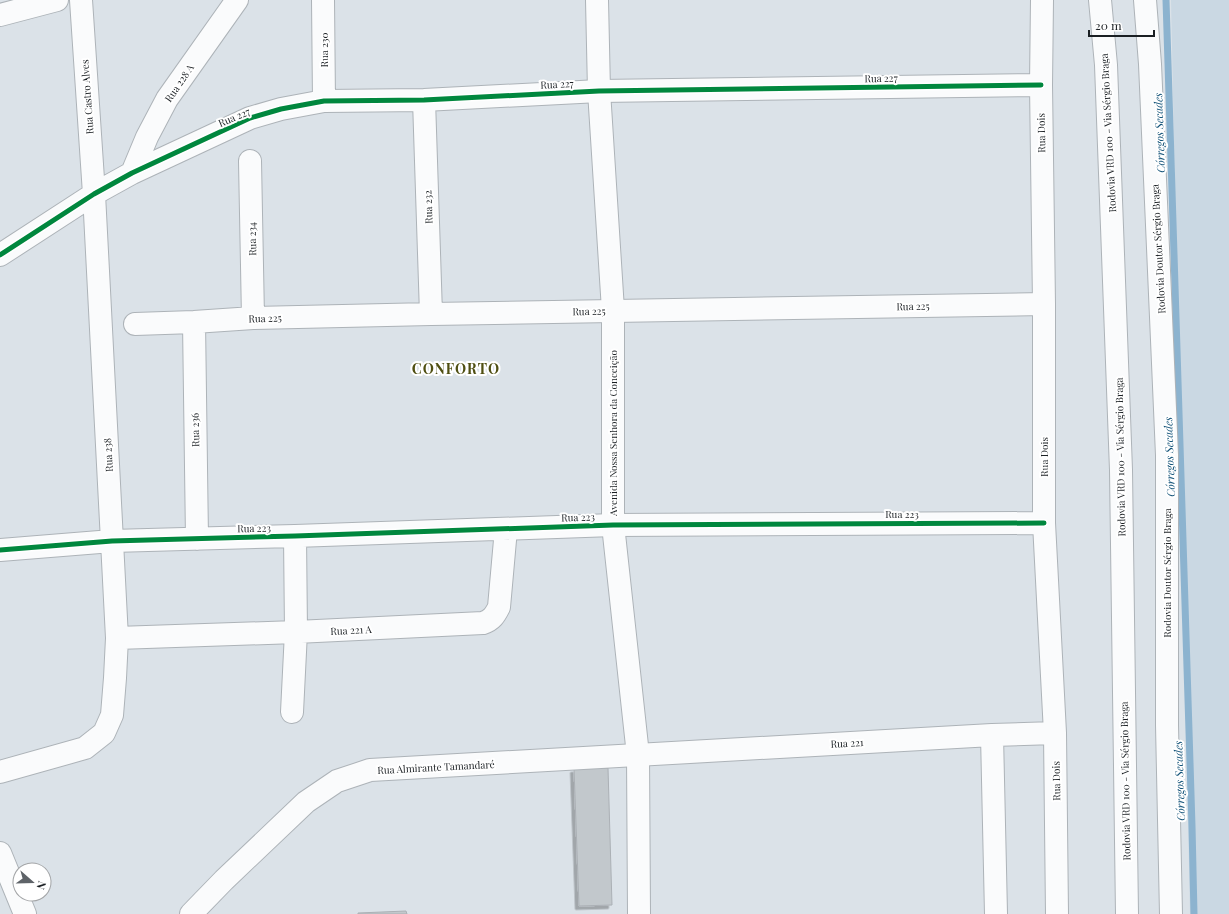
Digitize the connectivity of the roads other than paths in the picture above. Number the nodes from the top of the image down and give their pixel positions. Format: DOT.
graph roads {
  1 [pos="57,0"];
  2 [pos="81,0"];
  3 [pos="237,0"];
  4 [pos="324,0"];
  5 [pos="596,0"];
  6 [pos="1042,0"];
  7 [pos="1100,0"];
  8 [pos="1145,0"];
  9 [pos="0,15"];
  10 [pos="1041,85"];
  11 [pos="599,91"];
  12 [pos="424,100"];
  13 [pos="324,101"];
  14 [pos="250,161"];
  15 [pos="132,173"];
  16 [pos="94,194"];
  17 [pos="0,255"];
  18 [pos="1044,304"];
  19 [pos="613,310"];
  20 [pos="431,314"];
  21 [pos="253,318"];
  22 [pos="194,322"];
  23 [pos="135,324"];
  24 [pos="1044,523"];
  25 [pos="613,525"];
  26 [pos="506,529"];
  27 [pos="295,536"];
  28 [pos="196,538"];
  29 [pos="112,542"];
  30 [pos="0,550"];
  31 [pos="296,632"];
  32 [pos="116,638"];
  33 [pos="292,712"];
  34 [pos="1056,733"];
  35 [pos="992,735"];
  36 [pos="638,755"];
  37 [pos="0,772"];
  38 [pos="0,853"];
  39 [pos="25,914"];
  40 [pos="191,914"];
  41 [pos="639,914"];
  42 [pos="996,914"];
  43 [pos="1057,914"];
  44 [pos="1127,914"];
  45 [pos="1171,914"];
  1 -- 9 [label="street"];
  2 -- 16 [label="street, Rua Castro Alves"];
  3 -- 15 [label="street, Rua 228 A"];
  4 -- 13 [label="street, Rua 230"];
  5 -- 11 [label="street, Avenida Nossa Senhora da Conceição"];
  6 -- 10 [label="street, Rua Dois"];
  7 -- 44 [label="street, Rodovia VRD 100 - Via Sérgio Braga"];
  8 -- 45 [label="street, Rodovia Doutor Sérgio Braga"];
  10 -- 11 [label="street, Rua 227"];
  10 -- 18 [label="street, Rua Dois"];
  11 -- 12 [label="street, Rua 227"];
  11 -- 19 [label="street, Avenida Nossa Senhora da Conceição"];
  12 -- 13 [label="street, Rua 227"];
  12 -- 20 [label="street, Rua 232"];
  13 -- 15 [label="street, Rua 227"];
  14 -- 21 [label="street, Rua 234"];
  15 -- 16 [label="street, Rua 227"];
  16 -- 17 [label="street, Rua 227"];
  16 -- 29 [label="street, Rua 238"];
  18 -- 19 [label="street, Rua 225"];
  18 -- 24 [label="street, Rua Dois"];
  19 -- 20 [label="street, Rua 225"];
  19 -- 25 [label="street, Avenida Nossa Senhora da Conceição"];
  20 -- 21 [label="street, Rua 225"];
  21 -- 22 [label="street, Rua 225"];
  22 -- 23 [label="street, Rua 225"];
  22 -- 28 [label="street, Rua 236"];
  24 -- 25 [label="street, Rua 223"];
  24 -- 34 [label="street, Rua Dois"];
  25 -- 26 [label="street, Rua 223"];
  25 -- 36 [label="street, Avenida Nossa Senhora da Conceição"];
  26 -- 27 [label="street, Rua 223"];
  26 -- 31 [label="street, Rua 221 A"];
  27 -- 28 [label="street, Rua 223"];
  27 -- 31 [label="street"];
  28 -- 29 [label="street, Rua 223"];
  29 -- 30 [label="street, Rua 223"];
  29 -- 32 [label="street, Rua 238"];
  31 -- 32 [label="street, Rua 221 A"];
  31 -- 33 [label="street"];
  32 -- 37 [label="street, Rua 238"];
  34 -- 35 [label="street, Rua 221"];
  34 -- 43 [label="street, Rua Dois"];
  35 -- 36 [label="street, Rua 221"];
  35 -- 42 [label="street"];
  36 -- 40 [label="street, Rua Almirante Tamandaré"];
  36 -- 41 [label="street, Avenida Nossa Senhora da Conceição"];
  38 -- 39 [label="street"];
}
